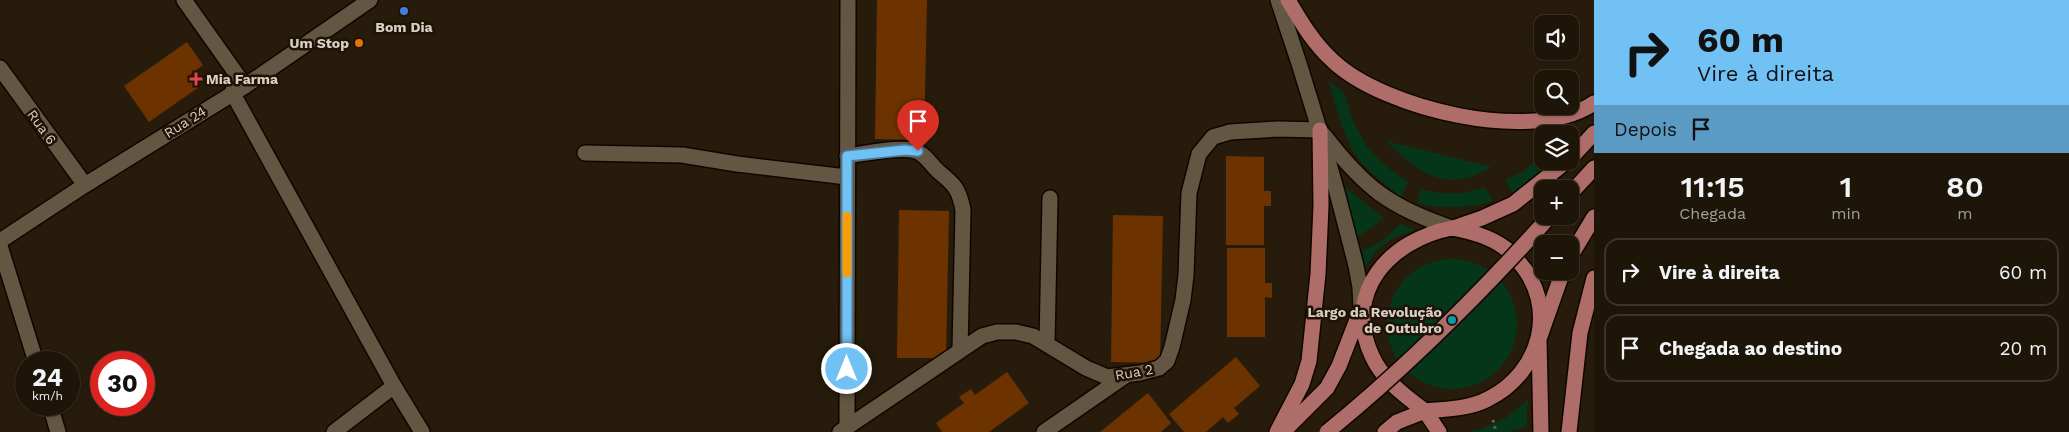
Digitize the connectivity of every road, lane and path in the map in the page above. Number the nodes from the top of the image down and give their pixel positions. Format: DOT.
graph roads {
  1 [pos="184,0"];
  2 [pos="370,0"];
  3 [pos="848,0"];
  4 [pos="1278,0"];
  5 [pos="1288,0"];
  6 [pos="0,68"];
  7 [pos="238,89"];
  8 [pos="1594,103"];
  9 [pos="1320,130"];
  10 [pos="1594,132"];
  11 [pos="1579,149"];
  12 [pos="585,153"];
  13 [pos="847,156"];
  14 [pos="1594,168"];
  15 [pos="1556,170"];
  16 [pos="846,177"];
  17 [pos="1579,184"];
  18 [pos="85,185"];
  19 [pos="1050,198"];
  20 [pos="1594,217"];
  21 [pos="1541,225"];
  22 [pos="1452,228"];
  23 [pos="0,241"];
  24 [pos="1579,242"];
  25 [pos="0,246"];
  26 [pos="1594,278"];
  27 [pos="1560,280"];
  28 [pos="1361,309"];
  29 [pos="1539,339"];
  30 [pos="1047,343"];
  31 [pos="960,350"];
  32 [pos="33,351"];
  33 [pos="1124,376"];
  34 [pos="394,386"];
  35 [pos="1425,411"];
  36 [pos="53,416"];
  37 [pos="1493,420"];
  38 [pos="843,430"];
  39 [pos="58,432"];
  40 [pos="334,432"];
  41 [pos="422,432"];
  42 [pos="1044,432"];
  43 [pos="1277,432"];
  44 [pos="1283,432"];
  45 [pos="1326,432"];
  46 [pos="1385,432"];
  47 [pos="1439,432"];
  48 [pos="1496,432"];
  49 [pos="1541,432"];
  50 [pos="1569,432"];
  1 -- 7 [label="street"];
  2 -- 7 [label="street, Rua 24"];
  3 -- 13 [label="street"];
  4 -- 9 [label="street"];
  5 -- 8 [label="main road"];
  6 -- 18 [label="street, Rua 6"];
  7 -- 18 [label="street, Rua 24"];
  7 -- 34 [label="street"];
  9 -- 22 [label="street"];
  9 -- 28 [label="street"];
  9 -- 33 [label="street, Rua 2"];
  9 -- 43 [label="main road"];
  10 -- 11 [label="main road"];
  12 -- 16 [label="street"];
  13 -- 16 [label="street"];
  13 -- 31 [label="street"];
  14 -- 17 [label="main road"];
  15 -- 22 [label="main road"];
  16 -- 38 [label="street"];
  18 -- 23 [label="street, Rua 24"];
  19 -- 30 [label="street"];
  20 -- 24 [label="main road"];
  21 -- 45 [label="main road, bridge"];
  22 -- 28 [label="main road"];
  22 -- 29 [label="main road"];
  25 -- 32 [label="street"];
  26 -- 50 [label="main road"];
  27 -- 29 [label="main road"];
  28 -- 35 [label="main road"];
  28 -- 44 [label="main road"];
  29 -- 35 [label="main road"];
  29 -- 49 [label="main road"];
  30 -- 31 [label="street, Rua 2"];
  30 -- 33 [label="street, Rua 2"];
  31 -- 38 [label="street, Rua 2"];
  33 -- 42 [label="street"];
  34 -- 40 [label="street"];
  34 -- 41 [label="street"];
  35 -- 46 [label="main road"];
  35 -- 47 [label="main road"];
  36 -- 39 [label="street"];
  37 -- 48 [label="path"];
}
